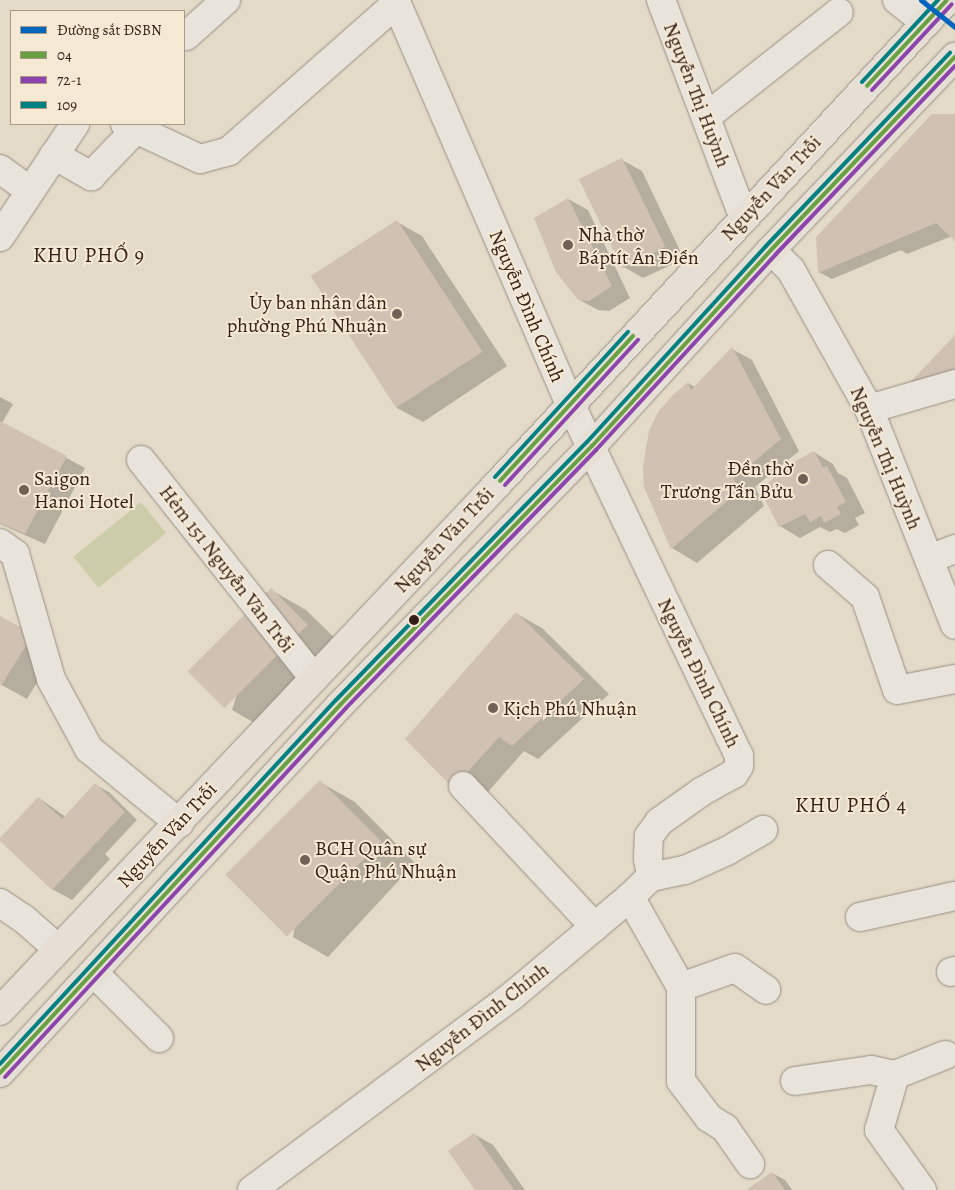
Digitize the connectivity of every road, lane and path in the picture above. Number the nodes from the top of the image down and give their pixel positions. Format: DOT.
graph roads {
  1 [pos="226,0"];
  2 [pos="661,0"];
  3 [pos="896,0"];
  4 [pos="396,2"];
  5 [pos="933,9"];
  6 [pos="839,12"];
  7 [pos="186,36"];
  8 [pos="955,57"];
  9 [pos="706,117"];
  10 [pos="74,125"];
  11 [pos="131,126"];
  12 [pos="54,155"];
  13 [pos="0,168"];
  14 [pos="30,192"];
  15 [pos="744,218"];
  16 [pos="0,237"];
  17 [pos="771,250"];
  18 [pos="955,384"];
  19 [pos="570,404"];
  20 [pos="869,409"];
  21 [pos="592,446"];
  22 [pos="141,460"];
  23 [pos="0,543"];
  24 [pos="955,549"];
  25 [pos="929,559"];
  26 [pos="828,565"];
  27 [pos="955,625"];
  28 [pos="314,678"];
  29 [pos="955,680"];
  30 [pos="341,704"];
  31 [pos="463,786"];
  32 [pos="179,824"];
  33 [pos="763,830"];
  34 [pos="651,877"];
  35 [pos="955,896"];
  36 [pos="630,897"];
  37 [pos="0,903"];
  38 [pos="860,917"];
  39 [pos="595,927"];
  40 [pos="58,949"];
  41 [pos="94,973"];
  42 [pos="681,987"];
  43 [pos="766,990"];
  44 [pos="0,1012"];
  45 [pos="159,1038"];
  46 [pos="946,1055"];
  47 [pos="0,1073"];
  48 [pos="895,1076"];
  49 [pos="795,1081"];
  50 [pos="750,1164"];
  51 [pos="252,1190"];
  52 [pos="922,1190"];
  1 -- 7 [label="street"];
  2 -- 9 [label="street, Nguyễn Thị Huỳnh"];
  3 -- 5 [label="street"];
  4 -- 11 [label="street"];
  4 -- 19 [label="street, Nguyễn Đình Chính"];
  5 -- 15 [label="main road, Nguyễn Văn Trỗi"];
  6 -- 9 [label="street"];
  8 -- 17 [label="main road, Nguyễn Văn Trỗi"];
  9 -- 15 [label="street, Nguyễn Thị Huỳnh"];
  10 -- 12 [label="street"];
  11 -- 12 [label="street"];
  12 -- 14 [label="street"];
  13 -- 14 [label="street"];
  14 -- 16 [label="street"];
  15 -- 19 [label="main road, Nguyễn Văn Trỗi"];
  17 -- 20 [label="street, Nguyễn Thị Huỳnh"];
  17 -- 21 [label="main road, Nguyễn Văn Trỗi"];
  18 -- 20 [label="street"];
  19 -- 21 [label="street, Nguyễn Đình Chính"];
  19 -- 28 [label="main road, Nguyễn Văn Trỗi"];
  20 -- 25 [label="street, Nguyễn Thị Huỳnh"];
  21 -- 30 [label="main road, Nguyễn Văn Trỗi"];
  21 -- 34 [label="street, Nguyễn Đình Chính"];
  22 -- 28 [label="street, Hẻm 151 Nguyễn Văn Trỗi"];
  23 -- 32 [label="street"];
  24 -- 25 [label="street"];
  25 -- 27 [label="street, Nguyễn Thị Huỳnh"];
  26 -- 29 [label="street"];
  28 -- 30 [label="main road"];
  28 -- 32 [label="main road, Nguyễn Văn Trỗi"];
  30 -- 41 [label="main road, Nguyễn Văn Trỗi"];
  31 -- 39 [label="street"];
  32 -- 40 [label="main road, Nguyễn Văn Trỗi"];
  33 -- 34 [label="street"];
  34 -- 36 [label="street, Nguyễn Đình Chính"];
  35 -- 38 [label="street"];
  36 -- 39 [label="street, Nguyễn Đình Chính"];
  36 -- 42 [label="street"];
  37 -- 40 [label="street"];
  39 -- 51 [label="street, Nguyễn Đình Chính"];
  40 -- 44 [label="main road, Nguyễn Văn Trỗi"];
  41 -- 45 [label="street"];
  41 -- 47 [label="main road, Nguyễn Văn Trỗi"];
  42 -- 43 [label="street"];
  42 -- 50 [label="street"];
  46 -- 48 [label="street"];
  48 -- 49 [label="street"];
  48 -- 52 [label="street"];
}
